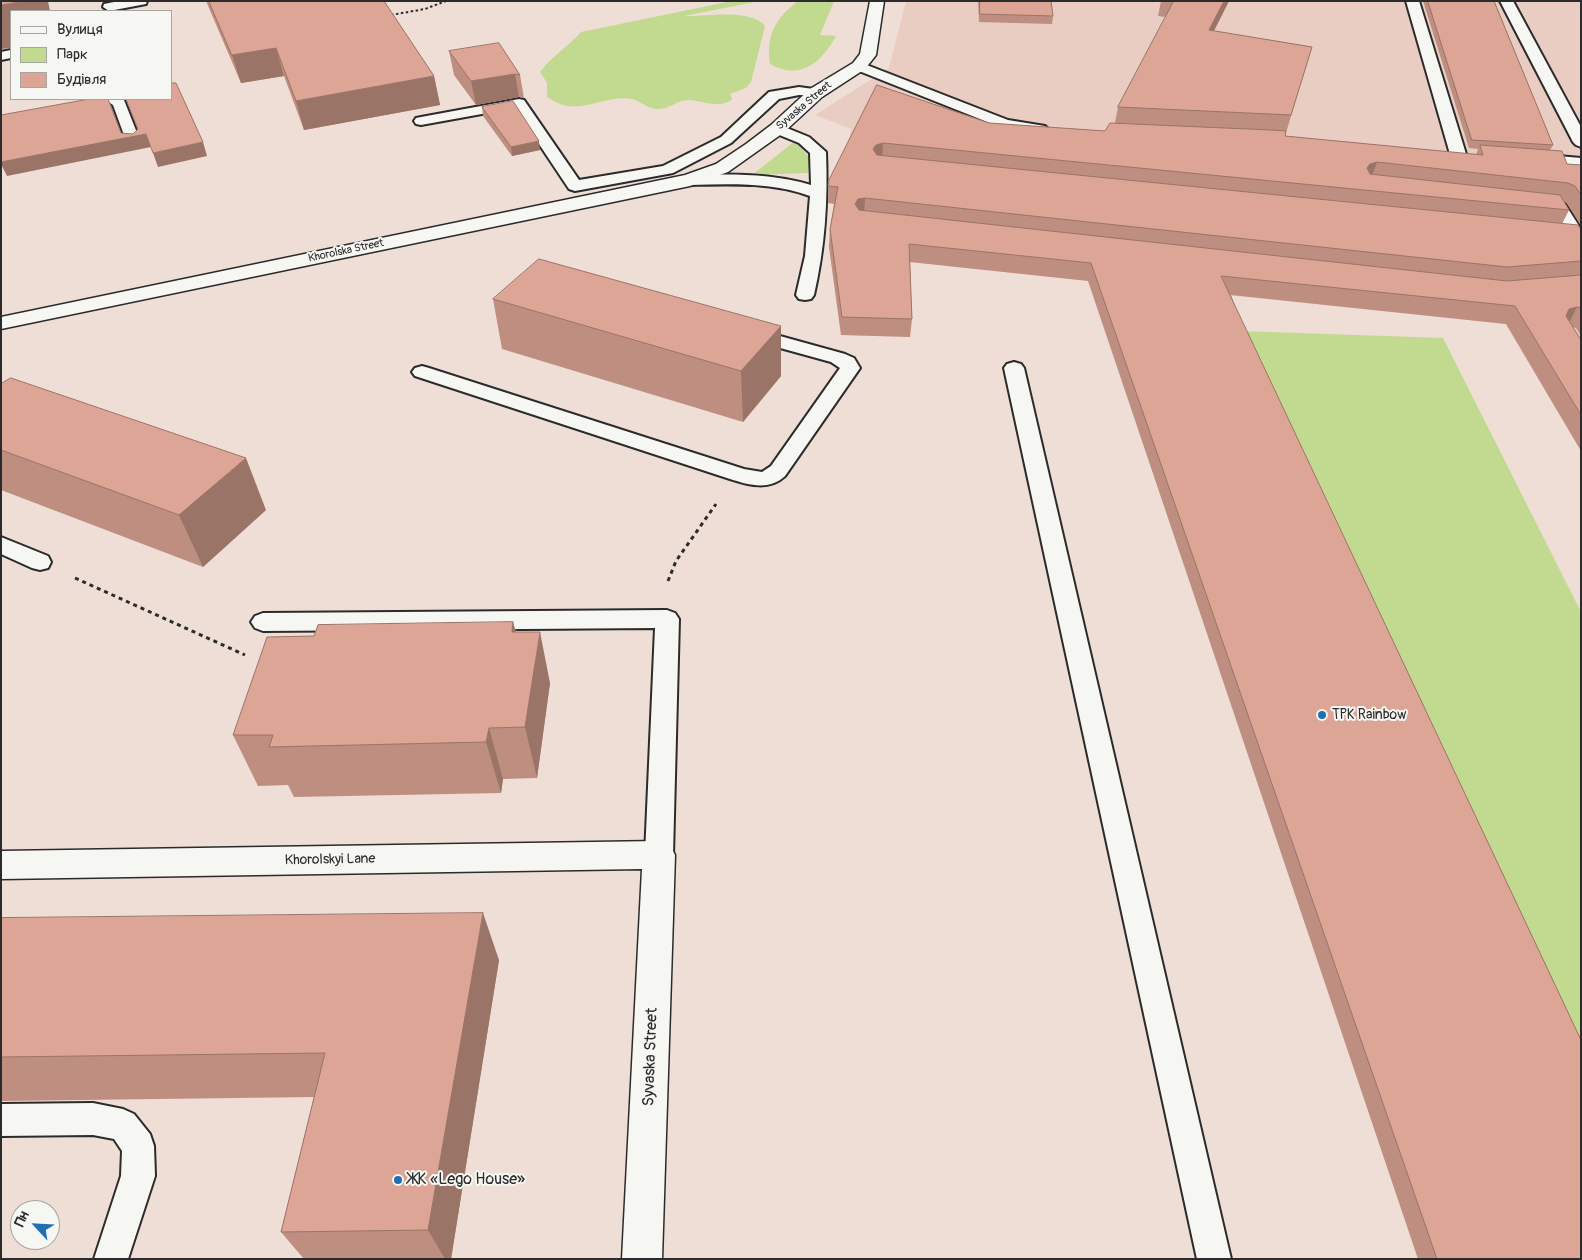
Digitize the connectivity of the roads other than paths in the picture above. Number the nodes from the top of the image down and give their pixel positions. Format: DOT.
graph roads {
  1 [pos="141,1"];
  2 [pos="877,1"];
  3 [pos="1412,1"];
  4 [pos="1506,1"];
  5 [pos="109,6"];
  6 [pos="859,66"];
  7 [pos="816,93"];
  8 [pos="113,100"];
  9 [pos="421,122"];
  10 [pos="778,129"];
  11 [pos="1051,130"];
  12 [pos="1581,142"];
  13 [pos="133,143"];
  14 [pos="1438,152"];
  15 [pos="1458,154"];
  16 [pos="1476,155"];
  17 [pos="1524,158"];
  18 [pos="1581,163"];
  19 [pos="690,180"];
  20 [pos="818,193"];
  21 [pos="1520,203"];
  22 [pos="1556,234"];
  23 [pos="1578,240"];
  24 [pos="805,295"];
  25 [pos="1,323"];
  26 [pos="736,330"];
  27 [pos="1014,368"];
  28 [pos="422,372"];
  29 [pos="1,545"];
  30 [pos="40,562"];
  31 [pos="263,622"];
  32 [pos="660,855"];
  33 [pos="1,865"];
  34 [pos="1,1120"];
  35 [pos="111,1259"];
  36 [pos="642,1259"];
  37 [pos="1214,1259"];
  1 -- 5 [label="lane"];
  2 -- 6 [label="street"];
  3 -- 15 [label="lane"];
  4 -- 12 [label="lane"];
  6 -- 7 [label="street, Syvaska Street"];
  6 -- 11 [label="lane"];
  7 -- 9 [label="lane"];
  7 -- 10 [label="street, Syvaska Street"];
  8 -- 13 [label="lane"];
  10 -- 19 [label="street, Syvaska Street"];
  10 -- 20 [label="lane"];
  14 -- 15 [label="lane"];
  15 -- 16 [label="lane"];
  17 -- 18 [label="lane"];
  19 -- 20 [label="lane"];
  19 -- 25 [label="street, Khorolska Street"];
  20 -- 24 [label="lane"];
  21 -- 23 [label="lane"];
  22 -- 23 [label="lane"];
  26 -- 28 [label="lane"];
  27 -- 37 [label="lane"];
  29 -- 30 [label="lane"];
  31 -- 32 [label="lane"];
  32 -- 33 [label="street, Khorolskyi Lane"];
  32 -- 36 [label="street, Syvaska Street"];
  34 -- 35 [label="lane"];
}
